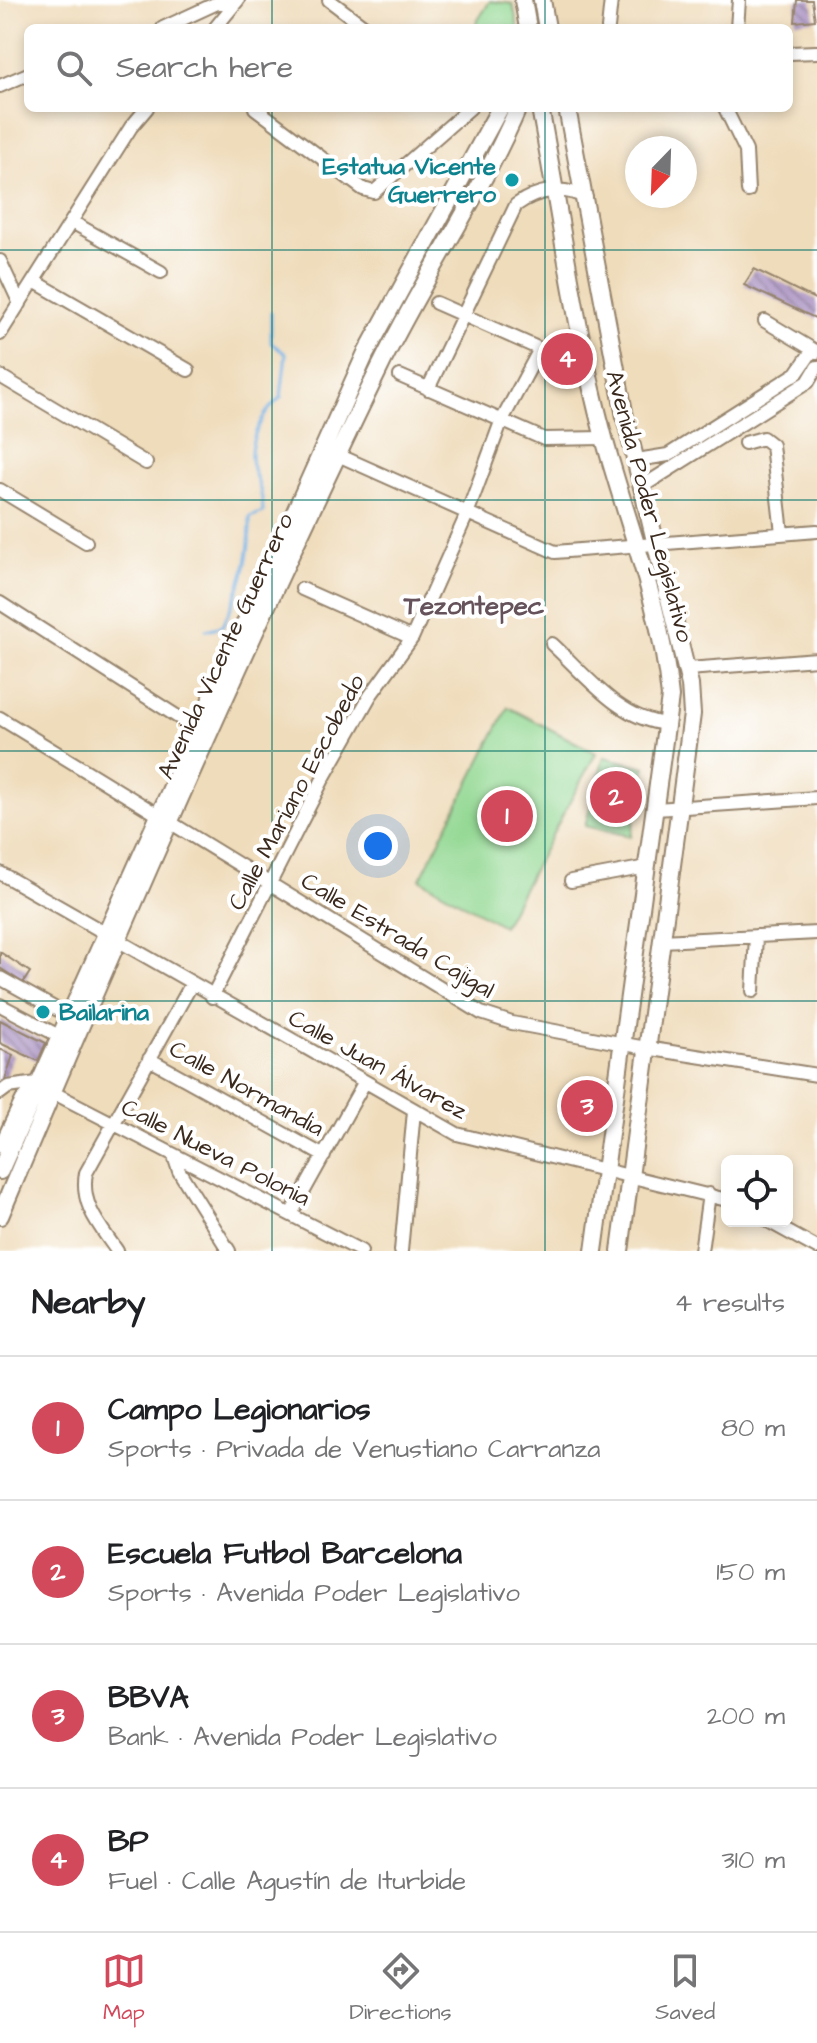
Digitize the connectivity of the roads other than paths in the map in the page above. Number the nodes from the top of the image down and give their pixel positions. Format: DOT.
graph roads {
  1 [pos="236,0"];
  2 [pos="329,0"];
  3 [pos="523,0"];
  4 [pos="542,0"];
  5 [pos="611,0"];
  6 [pos="739,0"];
  7 [pos="172,24"];
  8 [pos="218,24"];
  9 [pos="361,24"];
  10 [pos="527,24"];
  11 [pos="546,24"];
  12 [pos="608,24"];
  13 [pos="737,24"];
  14 [pos="817,52"];
  15 [pos="793,53"];
  16 [pos="24,76"];
  17 [pos="0,86"];
  18 [pos="144,112"];
  19 [pos="260,112"];
  20 [pos="465,112"];
  21 [pos="498,112"];
  22 [pos="516,112"];
  23 [pos="541,112"];
  24 [pos="565,112"];
  25 [pos="567,112"];
  26 [pos="727,112"];
  27 [pos="575,148"];
  28 [pos="547,151"];
  29 [pos="554,191"];
  30 [pos="748,191"];
  31 [pos="586,198"];
  32 [pos="72,222"];
  33 [pos="0,261"];
  34 [pos="161,272"];
  35 [pos="34,281"];
  36 [pos="436,303"];
  37 [pos="20,304"];
  38 [pos="461,315"];
  39 [pos="765,321"];
  40 [pos="0,334"];
  41 [pos="583,341"];
  42 [pos="540,349"];
  43 [pos="814,352"];
  44 [pos="817,367"];
  45 [pos="188,370"];
  46 [pos="0,376"];
  47 [pos="400,376"];
  48 [pos="428,389"];
  49 [pos="501,422"];
  50 [pos="604,438"];
  51 [pos="745,443"];
  52 [pos="338,455"];
  53 [pos="637,460"];
  54 [pos="146,463"];
  55 [pos="643,486"];
  56 [pos="0,490"];
  57 [pos="467,514"];
  58 [pos="817,531"];
  59 [pos="782,533"];
  60 [pos="86,542"];
  61 [pos="657,542"];
  62 [pos="639,544"];
  63 [pos="302,589"];
  64 [pos="0,603"];
  65 [pos="412,638"];
  66 [pos="552,644"];
  67 [pos="817,659"];
  68 [pos="688,669"];
  69 [pos="0,718"];
  70 [pos="667,724"];
  71 [pos="202,733"];
  72 [pos="817,798"];
  73 [pos="680,806"];
  74 [pos="656,809"];
  75 [pos="163,819"];
  76 [pos="647,867"];
  77 [pos="0,873"];
  78 [pos="571,881"];
  79 [pos="272,883"];
  80 [pos="817,933"];
  81 [pos="756,936"];
  82 [pos="112,938"];
  83 [pos="662,941"];
  84 [pos="0,978"];
  85 [pos="191,985"];
  86 [pos="753,991"];
  87 [pos="30,996"];
  88 [pos="212,997"];
  89 [pos="0,1005"];
  90 [pos="67,1015"];
  91 [pos="21,1016"];
  92 [pos="59,1036"];
  93 [pos="621,1043"];
  94 [pos="646,1048"];
  95 [pos="149,1059"];
  96 [pos="817,1075"];
  97 [pos="364,1083"];
  98 [pos="36,1085"];
  99 [pos="52,1092"];
  100 [pos="0,1093"];
  101 [pos="414,1111"];
  102 [pos="113,1125"];
  103 [pos="0,1146"];
  104 [pos="174,1156"];
  105 [pos="324,1156"];
  106 [pos="603,1170"];
  107 [pos="0,1171"];
  108 [pos="629,1175"];
  109 [pos="709,1194"];
  110 [pos="721,1198"];
  111 [pos="291,1214"];
  112 [pos="0,1216"];
  113 [pos="779,1227"];
  114 [pos="817,1248"];
  115 [pos="117,1251"];
  116 [pos="229,1251"];
  117 [pos="361,1251"];
  118 [pos="401,1251"];
  119 [pos="594,1251"];
  120 [pos="620,1251"];
  121 [pos="701,1251"];
  1 -- 7 [label="street"];
  1 -- 8 [label="street"];
  2 -- 9 [label="street"];
  3 -- 10 [label="main road"];
  4 -- 11 [label="main road"];
  5 -- 12 [label="street"];
  6 -- 13 [label="street"];
  14 -- 15 [label="street"];
  16 -- 17 [label="street"];
  18 -- 32 [label="street"];
  19 -- 20 [label="street"];
  21 -- 71 [label="main road, Avenida Vicente Guerrero"];
  22 -- 52 [label="main road, Avenida Vicente Guerrero"];
  23 -- 24 [label="main road"];
  23 -- 28 [label="main road, Avenida Poder Legislativo"];
  25 -- 27 [label="main road, Avenida Poder Legislativo"];
  26 -- 30 [label="street"];
  27 -- 28 [label="main road"];
  27 -- 31 [label="main road, Avenida Poder Legislativo"];
  28 -- 29 [label="main road, Avenida Poder Legislativo"];
  29 -- 31 [label="street"];
  29 -- 38 [label="street"];
  29 -- 41 [label="main road, Avenida Poder Legislativo"];
  31 -- 53 [label="main road, Avenida Poder Legislativo"];
  32 -- 34 [label="street"];
  32 -- 35 [label="street"];
  33 -- 37 [label="street"];
  35 -- 37 [label="street"];
  35 -- 45 [label="street"];
  36 -- 38 [label="street"];
  37 -- 40 [label="street"];
  38 -- 42 [label="street"];
  38 -- 48 [label="street"];
  39 -- 43 [label="street"];
  41 -- 42 [label="street"];
  41 -- 50 [label="main road, Avenida Poder Legislativo"];
  42 -- 49 [label="street, Calle Mariano Escobedo"];
  43 -- 53 [label="street"];
  44 -- 55 [label="street"];
  46 -- 54 [label="street"];
  47 -- 48 [label="street"];
  48 -- 49 [label="street"];
  49 -- 50 [label="street"];
  49 -- 57 [label="street, Calle Mariano Escobedo"];
  50 -- 62 [label="main road, Avenida Poder Legislativo"];
  51 -- 59 [label="street"];
  52 -- 57 [label="street"];
  52 -- 71 [label="main road, Avenida Vicente Guerrero"];
  53 -- 55 [label="main road, Avenida Poder Legislativo"];
  55 -- 61 [label="main road, Avenida Poder Legislativo"];
  56 -- 60 [label="street"];
  57 -- 62 [label="street"];
  57 -- 65 [label="street, Calle Mariano Escobedo"];
  58 -- 59 [label="street"];
  59 -- 61 [label="street"];
  61 -- 62 [label="street"];
  61 -- 68 [label="main road, Avenida Poder Legislativo"];
  62 -- 70 [label="main road, Avenida Poder Legislativo"];
  63 -- 65 [label="street"];
  64 -- 71 [label="street"];
  65 -- 79 [label="street, Calle Mariano Escobedo"];
  66 -- 70 [label="street"];
  67 -- 68 [label="street"];
  68 -- 73 [label="main road, Avenida Poder Legislativo"];
  69 -- 75 [label="street, Calle Estrada Cajigal"];
  70 -- 74 [label="main road, Avenida Poder Legislativo"];
  71 -- 75 [label="main road, Avenida Vicente Guerrero"];
  72 -- 73 [label="street"];
  73 -- 74 [label="street"];
  73 -- 83 [label="main road, Avenida Poder Legislativo"];
  74 -- 76 [label="main road, Avenida Poder Legislativo"];
  75 -- 79 [label="street, Calle Estrada Cajigal"];
  75 -- 82 [label="main road, Avenida Vicente Guerrero"];
  76 -- 78 [label="street"];
  76 -- 93 [label="main road, Avenida Poder Legislativo"];
  77 -- 82 [label="street, Calle Juan Álvarez"];
  79 -- 88 [label="street, Calle Mariano Escobedo"];
  79 -- 93 [label="street, Calle Estrada Cajigal"];
  80 -- 81 [label="street"];
  81 -- 83 [label="street"];
  81 -- 86 [label="street"];
  82 -- 85 [label="street, Calle Juan Álvarez"];
  82 -- 90 [label="main road, Avenida Vicente Guerrero"];
  82 -- 99 [label="main road, Avenida Vicente Guerrero"];
  83 -- 94 [label="main road, Avenida Poder Legislativo"];
  84 -- 87 [label="street"];
  85 -- 88 [label="street, Calle Juan Álvarez"];
  85 -- 95 [label="street"];
  87 -- 90 [label="street"];
  87 -- 91 [label="street"];
  88 -- 97 [label="street, Calle Juan Álvarez"];
  89 -- 91 [label="street"];
  90 -- 92 [label="main road, Avenida Vicente Guerrero"];
  91 -- 92 [label="street"];
  92 -- 98 [label="main road, Avenida Vicente Guerrero"];
  93 -- 94 [label="street, Calle Estrada Cajigal"];
  93 -- 106 [label="main road, Avenida Poder Legislativo"];
  94 -- 96 [label="street, Calle Estrada Cajigal"];
  94 -- 108 [label="main road, Avenida Poder Legislativo"];
  95 -- 102 [label="street"];
  95 -- 105 [label="street, Calle Normandia"];
  97 -- 101 [label="street, Calle Juan Álvarez"];
  97 -- 105 [label="street"];
  98 -- 100 [label="street"];
  98 -- 103 [label="street"];
  98 -- 107 [label="main road, Avenida Vicente Guerrero"];
  99 -- 102 [label="street, Calle Nueva Polonia"];
  99 -- 112 [label="main road, Avenida Vicente Guerrero"];
  101 -- 106 [label="street, Calle Juan Álvarez"];
  101 -- 118 [label="street"];
  102 -- 104 [label="street, Calle Nueva Polonia"];
  102 -- 115 [label="street"];
  104 -- 111 [label="street, Calle Nueva Polonia"];
  104 -- 116 [label="street"];
  105 -- 111 [label="street"];
  106 -- 108 [label="street, Calle Juan Álvarez"];
  106 -- 119 [label="main road, Avenida Poder Legislativo"];
  108 -- 109 [label="street, Calle Juan Álvarez"];
  108 -- 120 [label="main road, Avenida Poder Legislativo"];
  109 -- 110 [label="street, Calle Juan Álvarez"];
  109 -- 121 [label="street"];
  111 -- 117 [label="street, Calle Nueva Polonia"];
  113 -- 114 [label="street"];
}
